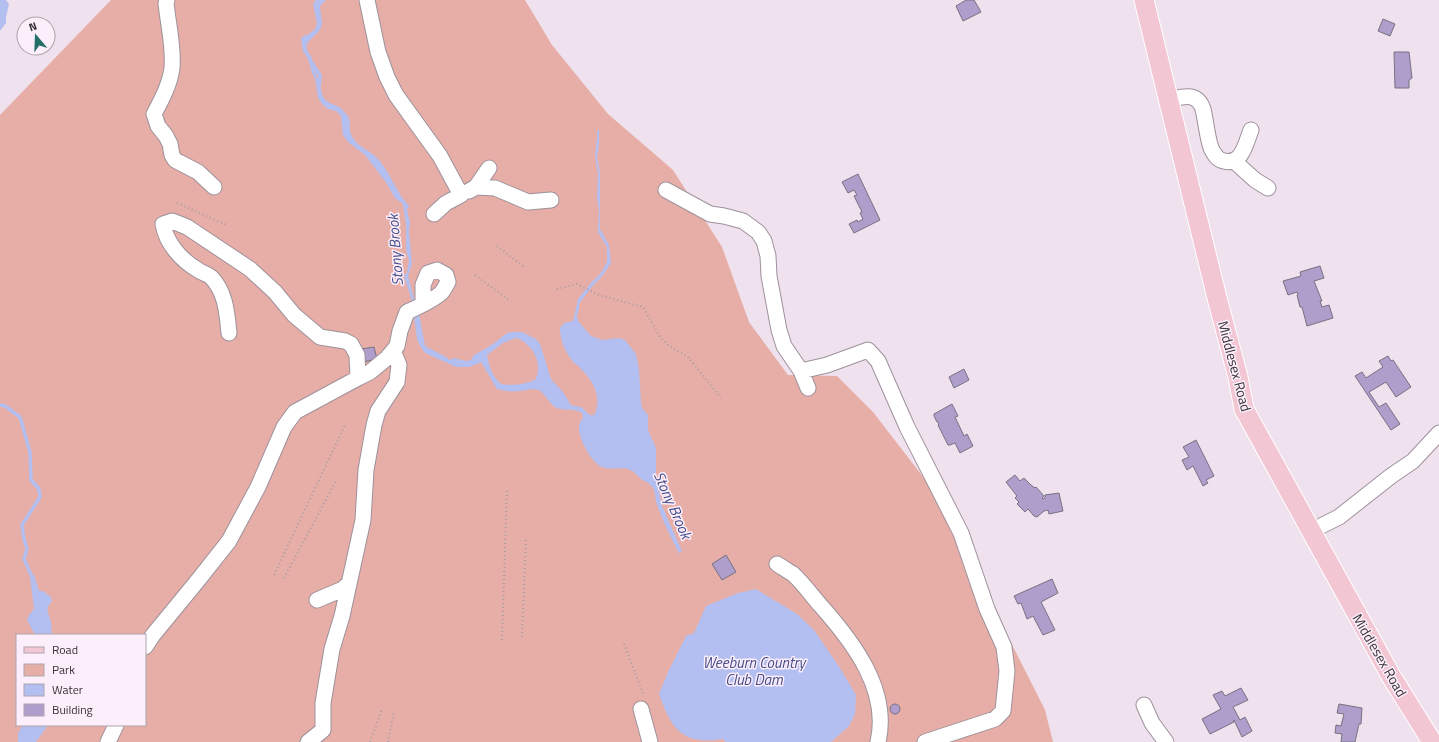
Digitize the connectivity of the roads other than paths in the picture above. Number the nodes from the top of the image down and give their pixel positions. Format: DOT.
graph roads {
  1 [pos="167,0"];
  2 [pos="367,0"];
  3 [pos="1144,0"];
  4 [pos="1168,100"];
  5 [pos="1251,130"];
  6 [pos="1234,161"];
  7 [pos="489,168"];
  8 [pos="214,187"];
  9 [pos="476,187"];
  10 [pos="1268,188"];
  11 [pos="666,190"];
  12 [pos="461,195"];
  13 [pos="552,200"];
  14 [pos="434,214"];
  15 [pos="418,307"];
  16 [pos="229,333"];
  17 [pos="393,351"];
  18 [pos="801,371"];
  19 [pos="358,378"];
  20 [pos="808,388"];
  21 [pos="1439,433"];
  22 [pos="1311,531"];
  23 [pos="777,564"];
  24 [pos="348,584"];
  25 [pos="317,600"];
  26 [pos="146,646"];
  27 [pos="1144,704"];
  28 [pos="643,705"];
  29 [pos="116,726"];
  30 [pos="108,742"];
  31 [pos="308,742"];
  32 [pos="650,742"];
  33 [pos="878,742"];
  34 [pos="925,742"];
  35 [pos="1166,742"];
  36 [pos="1432,742"];
  1 -- 8 [label="lane"];
  2 -- 12 [label="lane"];
  3 -- 4 [label="main road, Middlesex Road"];
  4 -- 6 [label="lane"];
  4 -- 22 [label="main road, Middlesex Road"];
  5 -- 6 [label="lane"];
  6 -- 10 [label="lane"];
  7 -- 9 [label="lane"];
  9 -- 12 [label="lane"];
  9 -- 13 [label="lane"];
  11 -- 18 [label="lane"];
  12 -- 14 [label="lane"];
  15 -- 17 [label="lane"];
  16 -- 19 [label="lane"];
  17 -- 19 [label="lane"];
  17 -- 24 [label="lane"];
  18 -- 20 [label="lane"];
  18 -- 34 [label="lane"];
  19 -- 26 [label="lane"];
  21 -- 22 [label="lane"];
  22 -- 36 [label="main road, Middlesex Road"];
  23 -- 33 [label="lane"];
  24 -- 25 [label="lane"];
  24 -- 31 [label="lane"];
  27 -- 35 [label="lane"];
  28 -- 32 [label="lane"];
  29 -- 30 [label="lane"];
}
